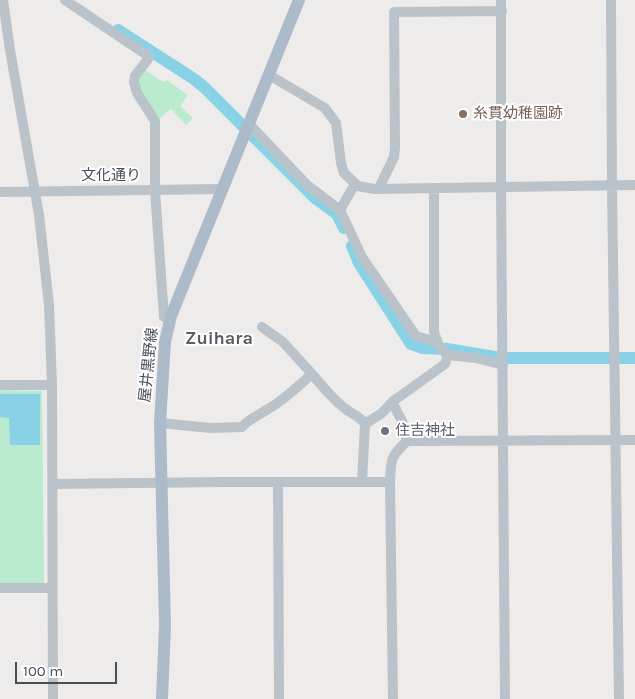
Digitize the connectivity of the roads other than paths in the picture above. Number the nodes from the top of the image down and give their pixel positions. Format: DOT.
graph roads {
  1 [pos="3,0"];
  2 [pos="65,0"];
  3 [pos="299,0"];
  4 [pos="429,0"];
  5 [pos="611,0"];
  6 [pos="502,5"];
  7 [pos="429,11"];
  8 [pos="269,75"];
  9 [pos="250,125"];
  10 [pos="355,184"];
  11 [pos="635,185"];
  12 [pos="612,186"];
  13 [pos="501,187"];
  14 [pos="379,188"];
  15 [pos="434,188"];
  16 [pos="223,189"];
  17 [pos="35,191"];
  18 [pos="155,191"];
  19 [pos="0,192"];
  20 [pos="340,210"];
  21 [pos="171,319"];
  22 [pos="262,327"];
  23 [pos="437,342"];
  24 [pos="448,355"];
  25 [pos="503,365"];
  26 [pos="312,374"];
  27 [pos="0,385"];
  28 [pos="52,385"];
  29 [pos="392,402"];
  30 [pos="160,423"];
  31 [pos="365,424"];
  32 [pos="504,440"];
  33 [pos="616,440"];
  34 [pos="635,440"];
  35 [pos="406,441"];
  36 [pos="278,482"];
  37 [pos="362,482"];
  38 [pos="390,482"];
  39 [pos="53,484"];
  40 [pos="162,484"];
  41 [pos="0,588"];
  42 [pos="52,588"];
  43 [pos="53,699"];
  44 [pos="162,699"];
  45 [pos="279,699"];
  46 [pos="393,699"];
  47 [pos="506,699"];
  48 [pos="619,699"];
  1 -- 17 [label="street"];
  2 -- 18 [label="street"];
  3 -- 8 [label="main road, 屋井黒野線"];
  4 -- 7 [label="street"];
  5 -- 12 [label="street"];
  6 -- 7 [label="street"];
  6 -- 13 [label="street"];
  7 -- 14 [label="street"];
  8 -- 9 [label="main road, 屋井黒野線"];
  8 -- 10 [label="street"];
  9 -- 16 [label="main road, 屋井黒野線"];
  9 -- 20 [label="street"];
  10 -- 14 [label="street"];
  10 -- 20 [label="street"];
  11 -- 12 [label="street"];
  12 -- 13 [label="street"];
  12 -- 33 [label="street"];
  13 -- 15 [label="street"];
  13 -- 25 [label="street"];
  14 -- 15 [label="street"];
  15 -- 23 [label="street"];
  16 -- 18 [label="street, 文化通り"];
  16 -- 21 [label="main road, 屋井黒野線"];
  17 -- 18 [label="street, 文化通り"];
  17 -- 19 [label="street, 文化通り"];
  17 -- 28 [label="street"];
  18 -- 21 [label="street"];
  20 -- 23 [label="street"];
  21 -- 30 [label="main road, 屋井黒野線"];
  22 -- 26 [label="street"];
  23 -- 24 [label="street"];
  24 -- 25 [label="street"];
  24 -- 29 [label="street"];
  25 -- 32 [label="street"];
  26 -- 30 [label="street"];
  26 -- 31 [label="street"];
  27 -- 28 [label="street"];
  28 -- 39 [label="street"];
  29 -- 31 [label="street"];
  29 -- 35 [label="street"];
  30 -- 40 [label="main road, 屋井黒野線"];
  31 -- 37 [label="street"];
  32 -- 33 [label="street"];
  32 -- 35 [label="street"];
  32 -- 47 [label="street"];
  33 -- 34 [label="street"];
  33 -- 48 [label="street"];
  35 -- 38 [label="street"];
  36 -- 37 [label="street"];
  36 -- 40 [label="street"];
  36 -- 45 [label="street"];
  37 -- 38 [label="street"];
  38 -- 46 [label="street"];
  39 -- 40 [label="street"];
  39 -- 42 [label="street"];
  40 -- 44 [label="main road, 屋井黒野線"];
  41 -- 42 [label="street"];
  42 -- 43 [label="street"];
}
